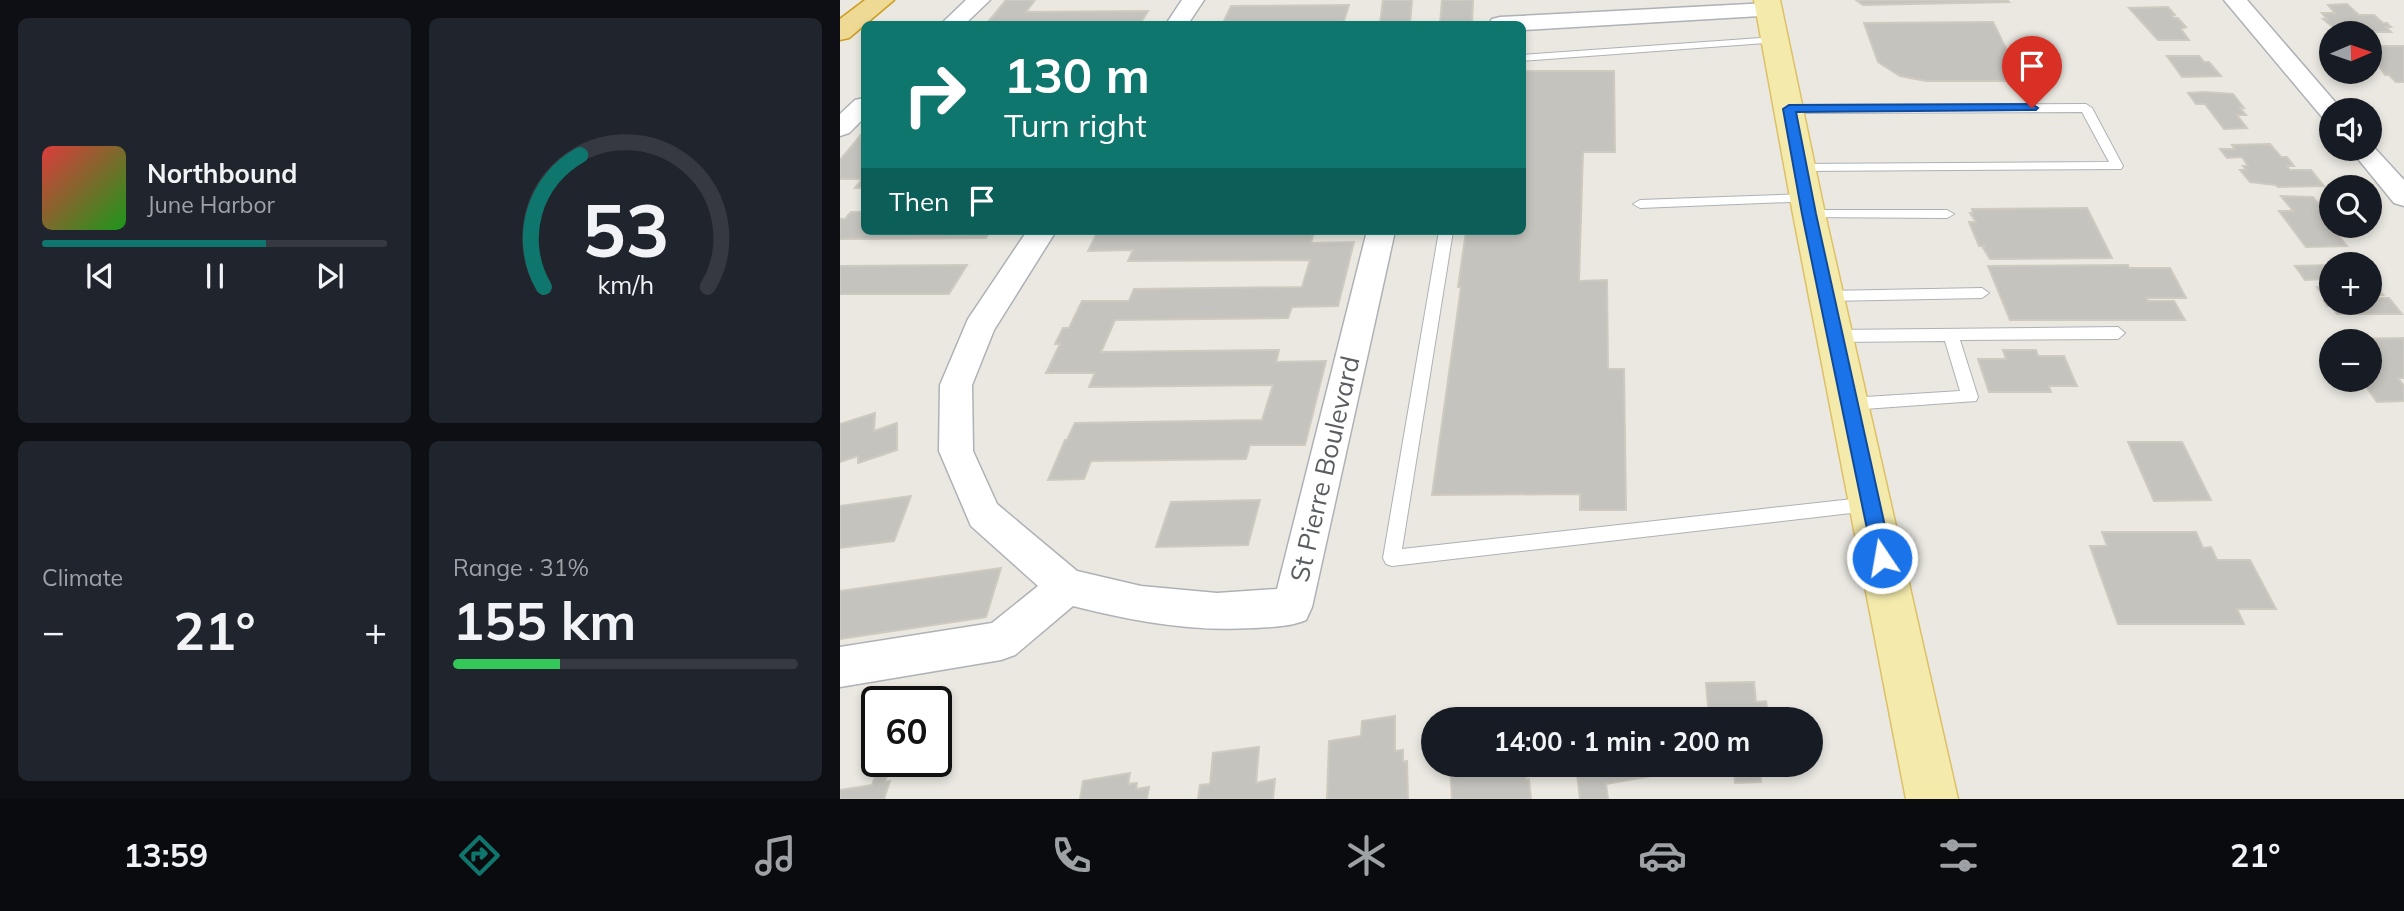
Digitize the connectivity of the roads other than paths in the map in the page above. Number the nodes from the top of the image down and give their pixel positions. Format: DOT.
graph roads {
  1 [pos="857,0"];
  2 [pos="881,0"];
  3 [pos="979,0"];
  4 [pos="1193,0"];
  5 [pos="2235,0"];
  6 [pos="1699,7"];
  7 [pos="840,15"];
  8 [pos="1770,17"];
  9 [pos="955,21"];
  10 [pos="1179,21"];
  11 [pos="1526,23"];
  12 [pos="840,32"];
  13 [pos="1526,57"];
  14 [pos="2319,98"];
  15 [pos="861,108"];
  16 [pos="1789,109"];
  17 [pos="840,128"];
  18 [pos="2373,161"];
  19 [pos="1806,193"];
  20 [pos="2404,197"];
  21 [pos="1640,204"];
  22 [pos="1947,214"];
  23 [pos="1039,235"];
  24 [pos="1380,235"];
  25 [pos="1445,235"];
  26 [pos="1982,293"];
  27 [pos="1828,296"];
  28 [pos="2118,333"];
  29 [pos="1951,335"];
  30 [pos="1835,336"];
  31 [pos="1850,404"];
  32 [pos="1871,505"];
  33 [pos="1067,587"];
  34 [pos="840,667"];
  35 [pos="1932,799"];
  1 -- 7 [label="highway"];
  2 -- 12 [label="highway"];
  3 -- 9 [label="street"];
  4 -- 10 [label="street"];
  5 -- 14 [label="street"];
  6 -- 8 [label="street"];
  6 -- 11 [label="street"];
  8 -- 13 [label="lane"];
  8 -- 16 [label="main road"];
  15 -- 17 [label="street"];
  16 -- 19 [label="main road"];
  16 -- 19 [label="lane"];
  18 -- 20 [label="street"];
  19 -- 21 [label="lane"];
  19 -- 22 [label="lane"];
  19 -- 27 [label="main road"];
  23 -- 33 [label="street, St Pierre Boulevard"];
  24 -- 33 [label="street, St Pierre Boulevard"];
  25 -- 32 [label="lane"];
  26 -- 27 [label="lane"];
  27 -- 30 [label="main road"];
  28 -- 29 [label="lane"];
  29 -- 30 [label="lane"];
  29 -- 31 [label="lane"];
  30 -- 31 [label="main road"];
  31 -- 32 [label="main road"];
  32 -- 35 [label="main road"];
  33 -- 34 [label="street"];
}
